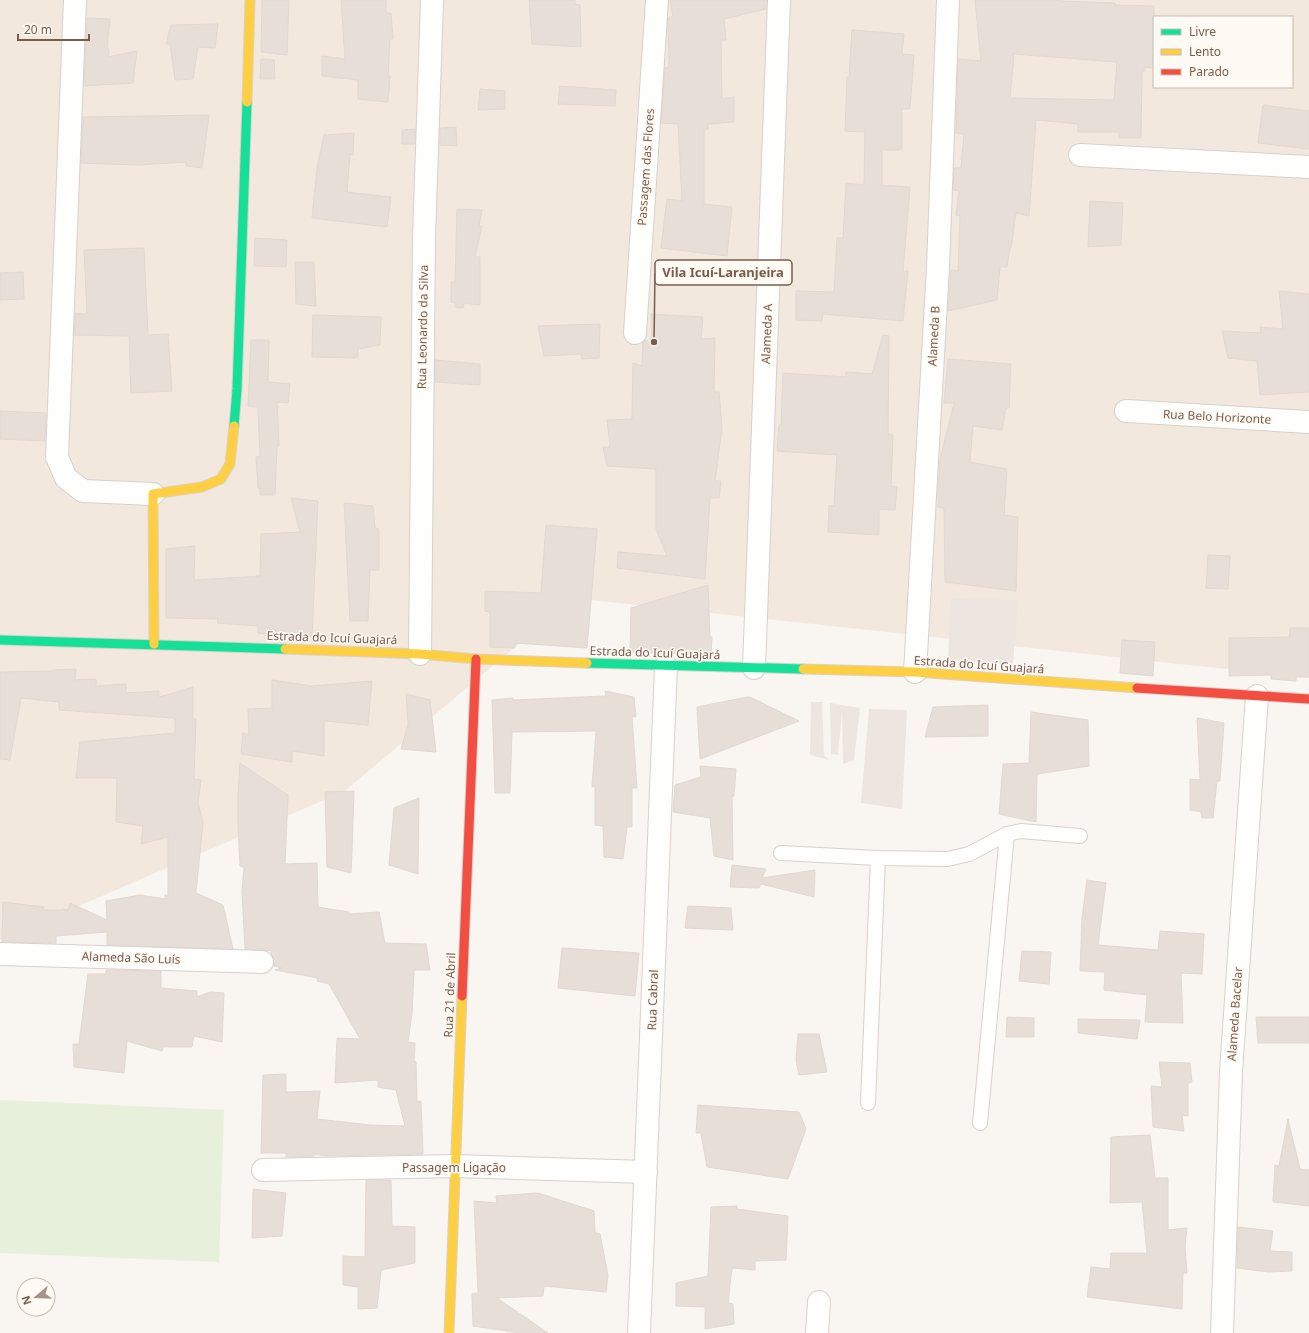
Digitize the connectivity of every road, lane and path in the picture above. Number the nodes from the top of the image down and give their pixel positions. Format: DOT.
graph roads {
  1 [pos="75,0"];
  2 [pos="250,0"];
  3 [pos="432,0"];
  4 [pos="657,0"];
  5 [pos="779,0"];
  6 [pos="948,0"];
  7 [pos="1080,154"];
  8 [pos="1309,167"];
  9 [pos="635,333"];
  10 [pos="1126,411"];
  11 [pos="1309,422"];
  12 [pos="153,494"];
  13 [pos="0,640"];
  14 [pos="154,644"];
  15 [pos="420,654"];
  16 [pos="476,659"];
  17 [pos="666,666"];
  18 [pos="754,668"];
  19 [pos="915,672"];
  20 [pos="1257,696"];
  21 [pos="1309,699"];
  22 [pos="1007,834"];
  23 [pos="1080,836"];
  24 [pos="781,853"];
  25 [pos="878,858"];
  26 [pos="0,954"];
  27 [pos="262,962"];
  28 [pos="868,1103"];
  29 [pos="980,1123"];
  30 [pos="455,1166"];
  31 [pos="263,1170"];
  32 [pos="646,1172"];
  33 [pos="819,1302"];
  34 [pos="449,1333"];
  35 [pos="639,1333"];
  36 [pos="817,1333"];
  37 [pos="1222,1333"];
  1 -- 12 [label="street"];
  2 -- 12 [label="street"];
  3 -- 15 [label="street, Rua Leonardo da Silva"];
  4 -- 9 [label="street, Passagem das Flores"];
  5 -- 18 [label="street, Alameda A"];
  6 -- 19 [label="street, Alameda B"];
  7 -- 8 [label="street"];
  10 -- 11 [label="street, Rua Belo Horizonte"];
  12 -- 14 [label="street"];
  13 -- 14 [label="street, Estrada do Icuí Guajará"];
  14 -- 15 [label="street, Estrada do Icuí Guajará"];
  15 -- 16 [label="street, Estrada do Icuí Guajará"];
  16 -- 17 [label="street, Estrada do Icuí Guajará"];
  16 -- 30 [label="street, Rua 21 de Abril"];
  17 -- 18 [label="street, Estrada do Icuí Guajará"];
  17 -- 32 [label="street, Rua Cabral"];
  18 -- 19 [label="street, Estrada do Icuí Guajará"];
  19 -- 20 [label="street, Estrada do Icuí Guajará"];
  20 -- 21 [label="street, Estrada do Icuí Guajará"];
  20 -- 37 [label="street, Alameda Bacelar"];
  22 -- 23 [label="lane"];
  22 -- 25 [label="lane"];
  22 -- 29 [label="lane"];
  24 -- 25 [label="lane"];
  25 -- 28 [label="lane"];
  26 -- 27 [label="street, Alameda São Luís"];
  30 -- 31 [label="street, Passagem Ligação"];
  30 -- 32 [label="street, Passagem Ligação"];
  30 -- 34 [label="street, Rua 21 de Abril"];
  32 -- 35 [label="street, Rua Cabral"];
  33 -- 36 [label="street"];
}
